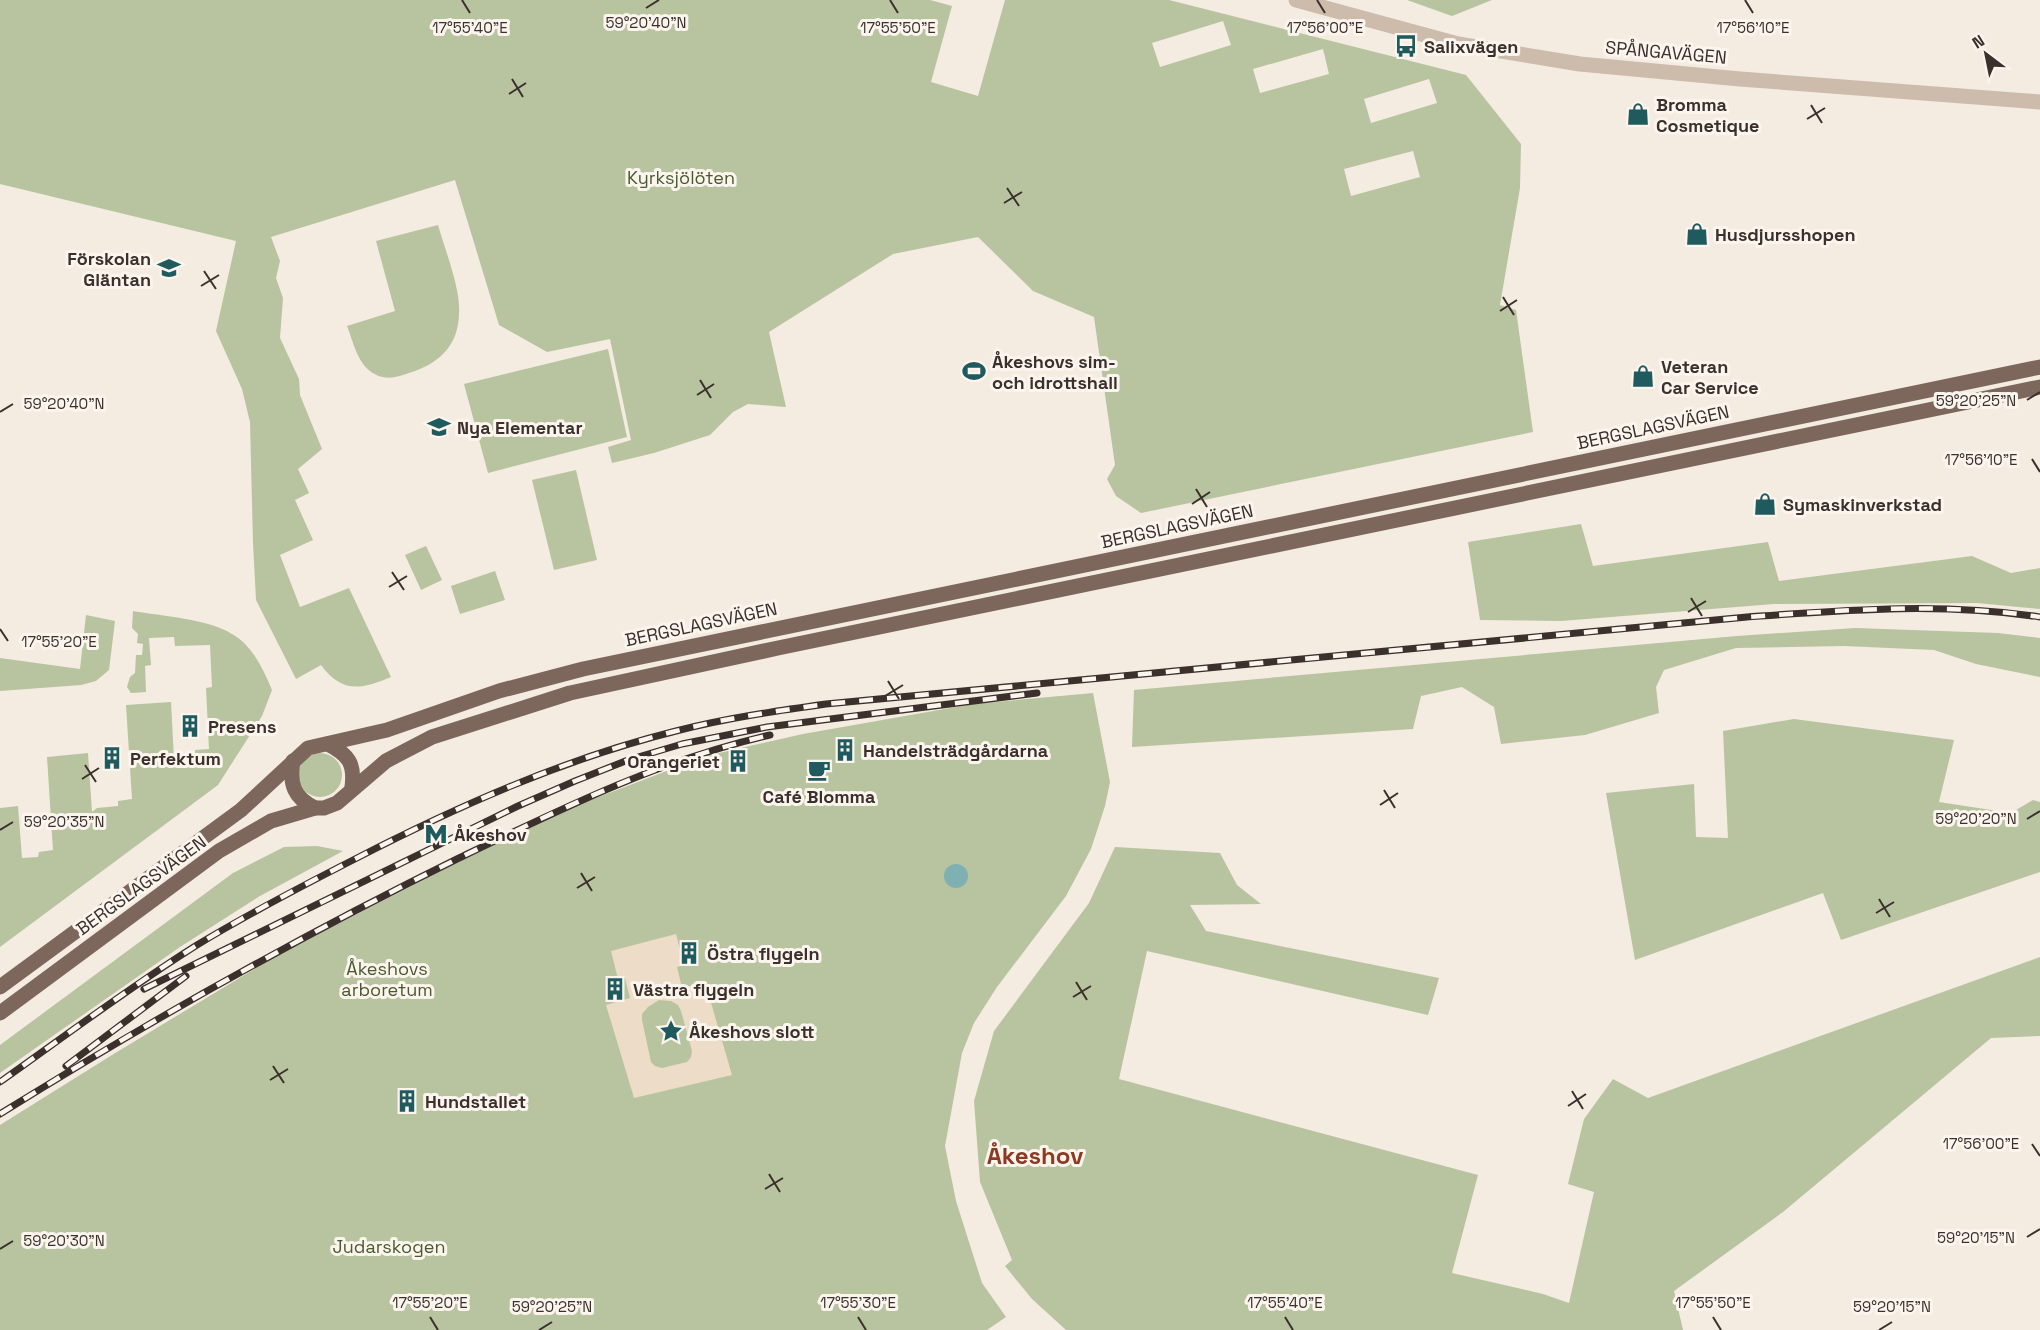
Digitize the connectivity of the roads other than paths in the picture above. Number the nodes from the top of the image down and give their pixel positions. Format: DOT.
graph roads {
  1 [pos="1296,0"];
  2 [pos="2040,102"];
  3 [pos="2040,367"];
  4 [pos="2040,387"];
  5 [pos="328,744"];
  6 [pos="293,761"];
  7 [pos="352,788"];
  8 [pos="315,808"];
  9 [pos="0,987"];
  10 [pos="0,1013"];
  1 -- 2 [label="street, SPÅNGAVÄGEN"];
  3 -- 5 [label="main road, BERGSLAGSVÄGEN"];
  4 -- 7 [label="main road, BERGSLAGSVÄGEN"];
  5 -- 6 [label="main road, BERGSLAGSVÄGEN"];
  5 -- 7 [label="main road"];
  6 -- 8 [label="main road"];
  6 -- 9 [label="main road, BERGSLAGSVÄGEN"];
  7 -- 8 [label="main road, BERGSLAGSVÄGEN"];
  8 -- 10 [label="main road, BERGSLAGSVÄGEN"];
}
